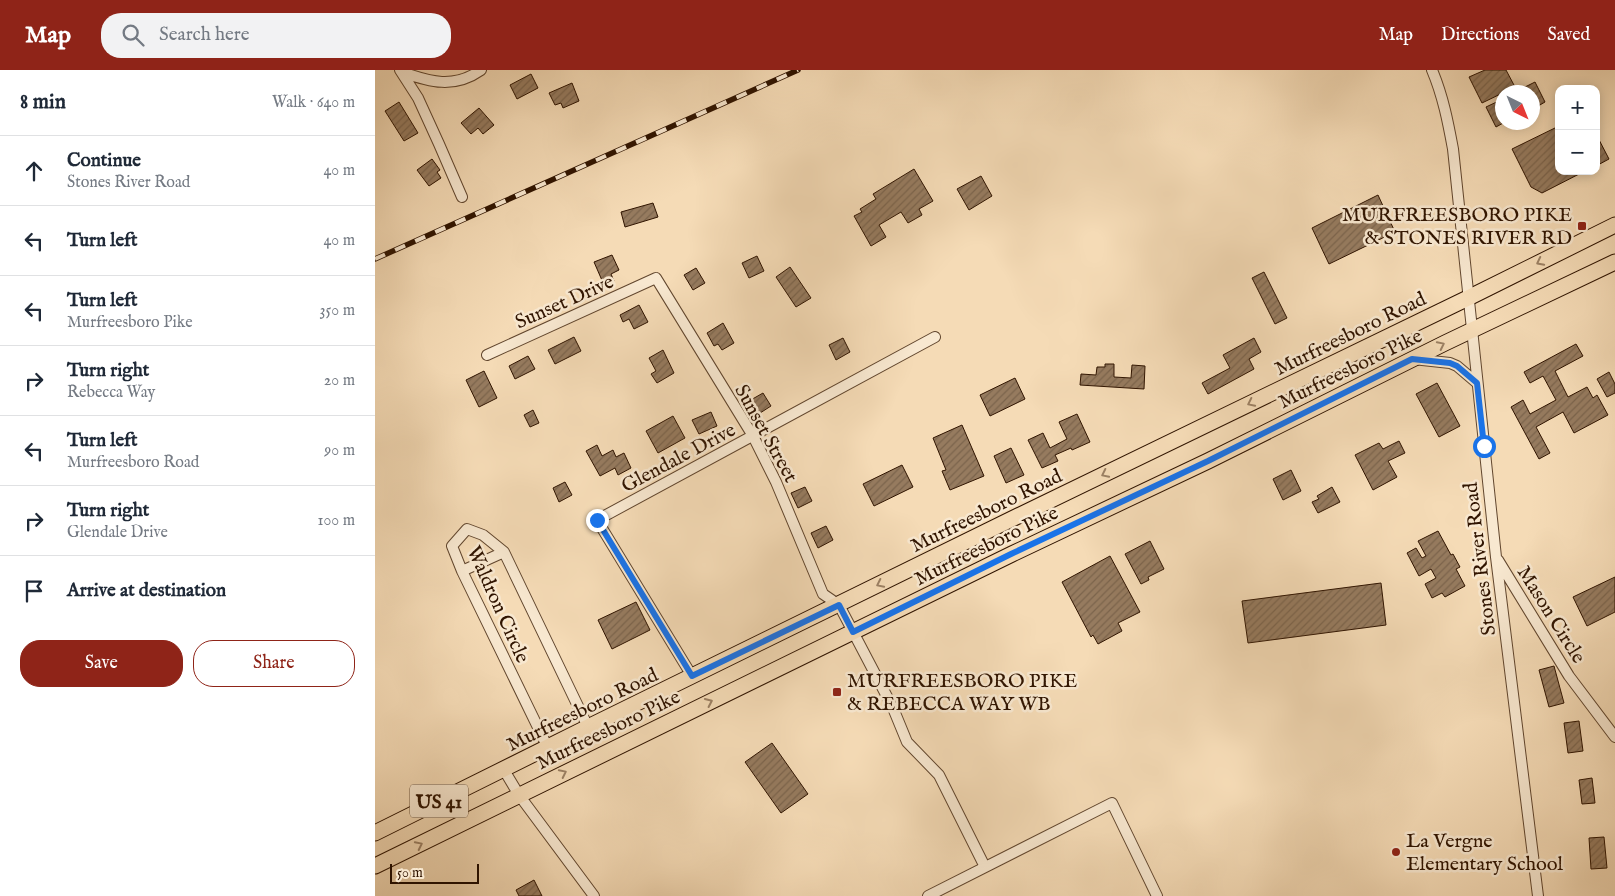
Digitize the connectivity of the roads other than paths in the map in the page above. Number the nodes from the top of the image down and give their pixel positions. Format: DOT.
graph roads {
  1 [pos="481,70"];
  2 [pos="1432,70"];
  3 [pos="401,71"];
  4 [pos="462,197"];
  5 [pos="1615,225"];
  6 [pos="1615,262"];
  7 [pos="655,278"];
  8 [pos="1468,298"];
  9 [pos="1471,332"];
  10 [pos="935,337"];
  11 [pos="487,355"];
  12 [pos="1412,359"];
  13 [pos="1477,383"];
  14 [pos="753,436"];
  15 [pos="504,552"];
  16 [pos="1496,557"];
  17 [pos="462,571"];
  18 [pos="839,605"];
  19 [pos="853,632"];
  20 [pos="692,676"];
  21 [pos="588,727"];
  22 [pos="1615,737"];
  23 [pos="547,748"];
  24 [pos="504,770"];
  25 [pos="519,795"];
  26 [pos="375,832"];
  27 [pos="375,866"];
  28 [pos="985,867"];
  29 [pos="594,896"];
  30 [pos="928,896"];
  31 [pos="1157,896"];
  32 [pos="1538,896"];
  1 -- 3 [label="street"];
  2 -- 8 [label="street, Stones River Road"];
  3 -- 4 [label="street"];
  5 -- 8 [label="main road, Murfreesboro Road, one-way"];
  6 -- 9 [label="main road, Murfreesboro Pike"];
  7 -- 11 [label="street, Sunset Drive"];
  7 -- 14 [label="street, Sunset Street"];
  8 -- 9 [label="street, Stones River Road"];
  8 -- 18 [label="main road, Murfreesboro Road / US 41, one-way"];
  12 -- 9 [label="main road, Murfreesboro Pike, one-way"];
  9 -- 13 [label="street, Stones River Road"];
  10 -- 14 [label="street, Glendale Drive"];
  12 -- 13 [label="street"];
  12 -- 19 [label="main road, Murfreesboro Pike"];
  13 -- 16 [label="street, Stones River Road"];
  14 -- 18 [label="street, Sunset Street"];
  14 -- 20 [label="street, Glendale Drive"];
  15 -- 17 [label="street"];
  15 -- 17 [label="street, Waldron Circle"];
  15 -- 21 [label="street, Waldron Circle"];
  16 -- 22 [label="street, Mason Circle"];
  16 -- 32 [label="street, Stones River Road"];
  17 -- 23 [label="street, Waldron Circle"];
  18 -- 19 [label="street"];
  18 -- 20 [label="main road, Murfreesboro Road / US 41"];
  25 -- 19 [label="main road, Murfreesboro Pike, one-way"];
  19 -- 28 [label="street"];
  20 -- 21 [label="main road, Murfreesboro Road / US 41"];
  21 -- 23 [label="main road, Murfreesboro Road / US 41"];
  23 -- 24 [label="main road, Murfreesboro Road / US 41"];
  24 -- 25 [label="street"];
  24 -- 26 [label="main road, Murfreesboro Road / US 41"];
  27 -- 25 [label="main road, Murfreesboro Pike, one-way"];
  25 -- 29 [label="street"];
  28 -- 30 [label="street"];
  28 -- 31 [label="street"];
}
